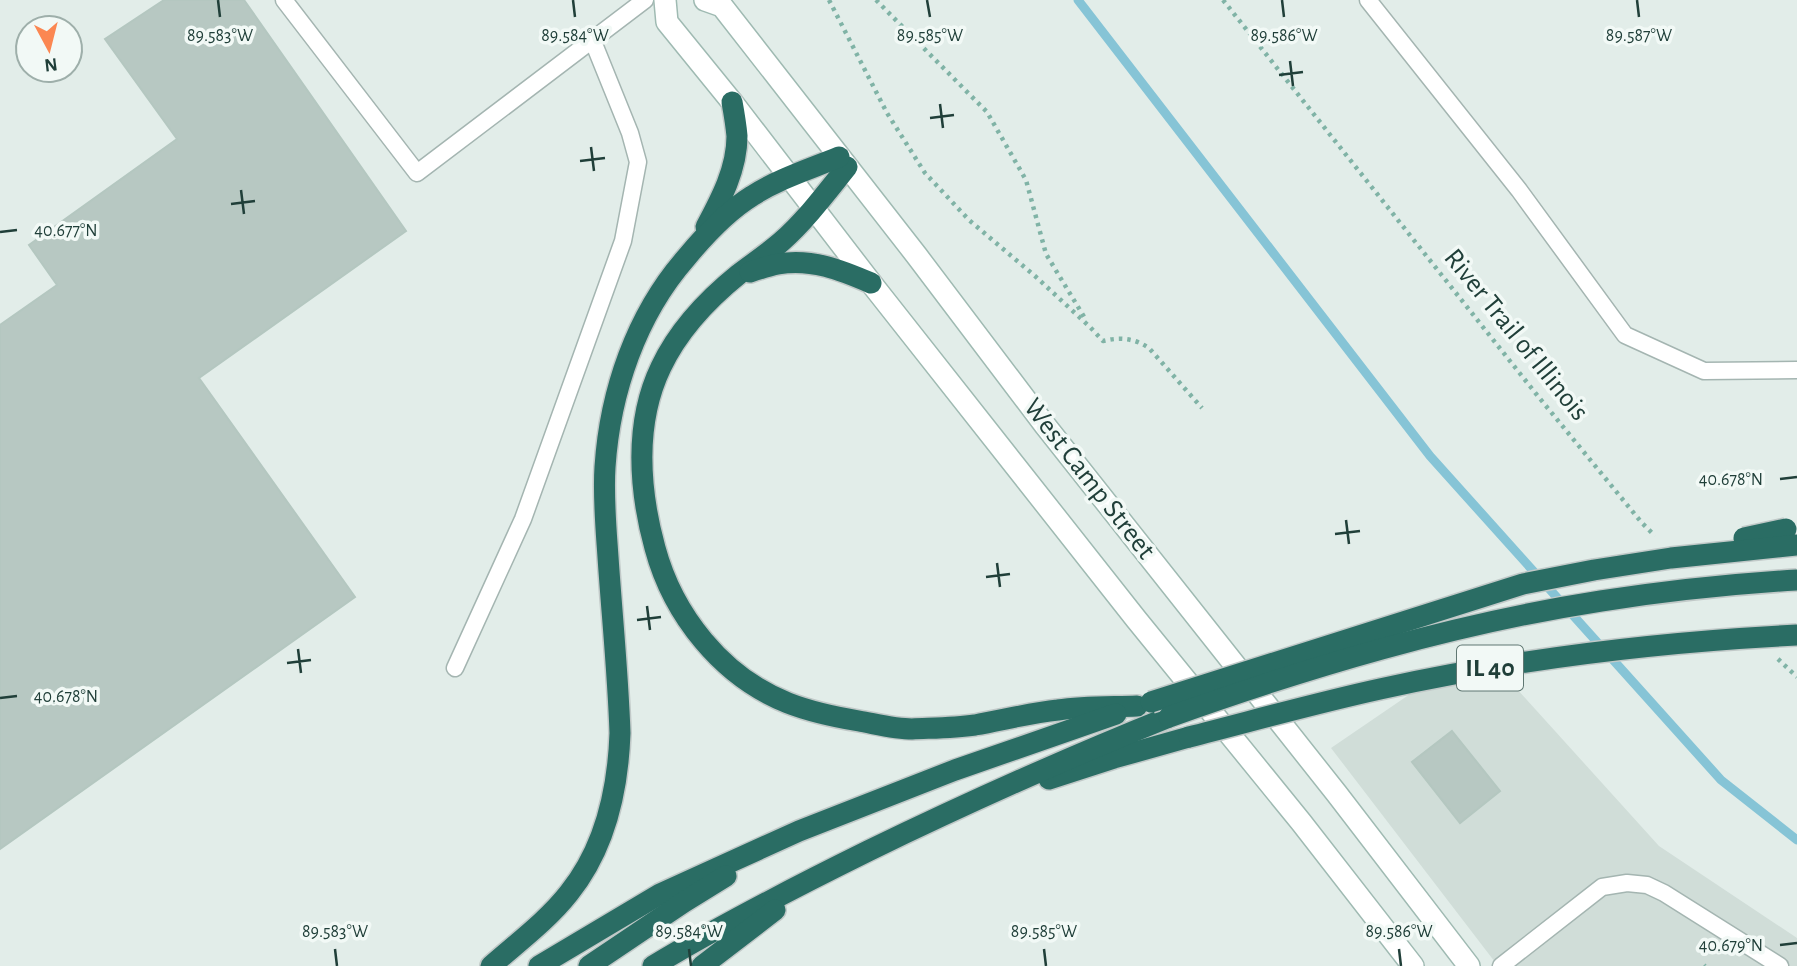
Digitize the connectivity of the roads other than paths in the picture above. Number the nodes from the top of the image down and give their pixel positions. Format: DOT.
graph roads {
  1 [pos="284,0"];
  2 [pos="645,0"];
  3 [pos="665,0"];
  4 [pos="705,0"];
  5 [pos="1368,0"];
  6 [pos="592,39"];
  7 [pos="732,102"];
  8 [pos="843,162"];
  9 [pos="789,177"];
  10 [pos="814,209"];
  11 [pos="696,246"];
  12 [pos="738,275"];
  13 [pos="871,283"];
  14 [pos="1797,370"];
  15 [pos="1793,534"];
  16 [pos="1797,580"];
  17 [pos="1797,635"];
  18 [pos="455,668"];
  19 [pos="1144,704"];
  20 [pos="954,810"];
  21 [pos="799,831"];
  22 [pos="894,839"];
  23 [pos="491,966"];
  24 [pos="539,966"];
  25 [pos="589,966"];
  26 [pos="653,966"];
  27 [pos="702,966"];
  28 [pos="1413,966"];
  29 [pos="1469,966"];
  30 [pos="1501,966"];
  31 [pos="1780,966"];
  1 -- 6 [label="lane"];
  2 -- 6 [label="lane"];
  3 -- 7 [label="main road, West Camp Street"];
  4 -- 8 [label="main road, West Camp Street"];
  5 -- 14 [label="lane"];
  6 -- 18 [label="lane"];
  7 -- 9 [label="main road, West Camp Street"];
  7 -- 11 [label="highway"];
  8 -- 9 [label="highway"];
  8 -- 10 [label="highway"];
  8 -- 29 [label="main road, West Camp Street"];
  9 -- 10 [label="main road, West Camp Street"];
  9 -- 11 [label="highway"];
  10 -- 12 [label="highway"];
  10 -- 13 [label="main road, West Camp Street"];
  11 -- 23 [label="highway"];
  12 -- 13 [label="highway"];
  12 -- 19 [label="highway"];
  13 -- 28 [label="main road, West Camp Street"];
  15 -- 19 [label="highway, IL 40, bridge"];
  16 -- 20 [label="highway, bridge"];
  17 -- 20 [label="highway, IL 40, bridge"];
  19 -- 21 [label="highway, IL 40"];
  20 -- 22 [label="highway, IL 40"];
  21 -- 24 [label="highway"];
  21 -- 25 [label="highway"];
  22 -- 26 [label="highway"];
  22 -- 27 [label="highway"];
  30 -- 31 [label="lane"];
}
